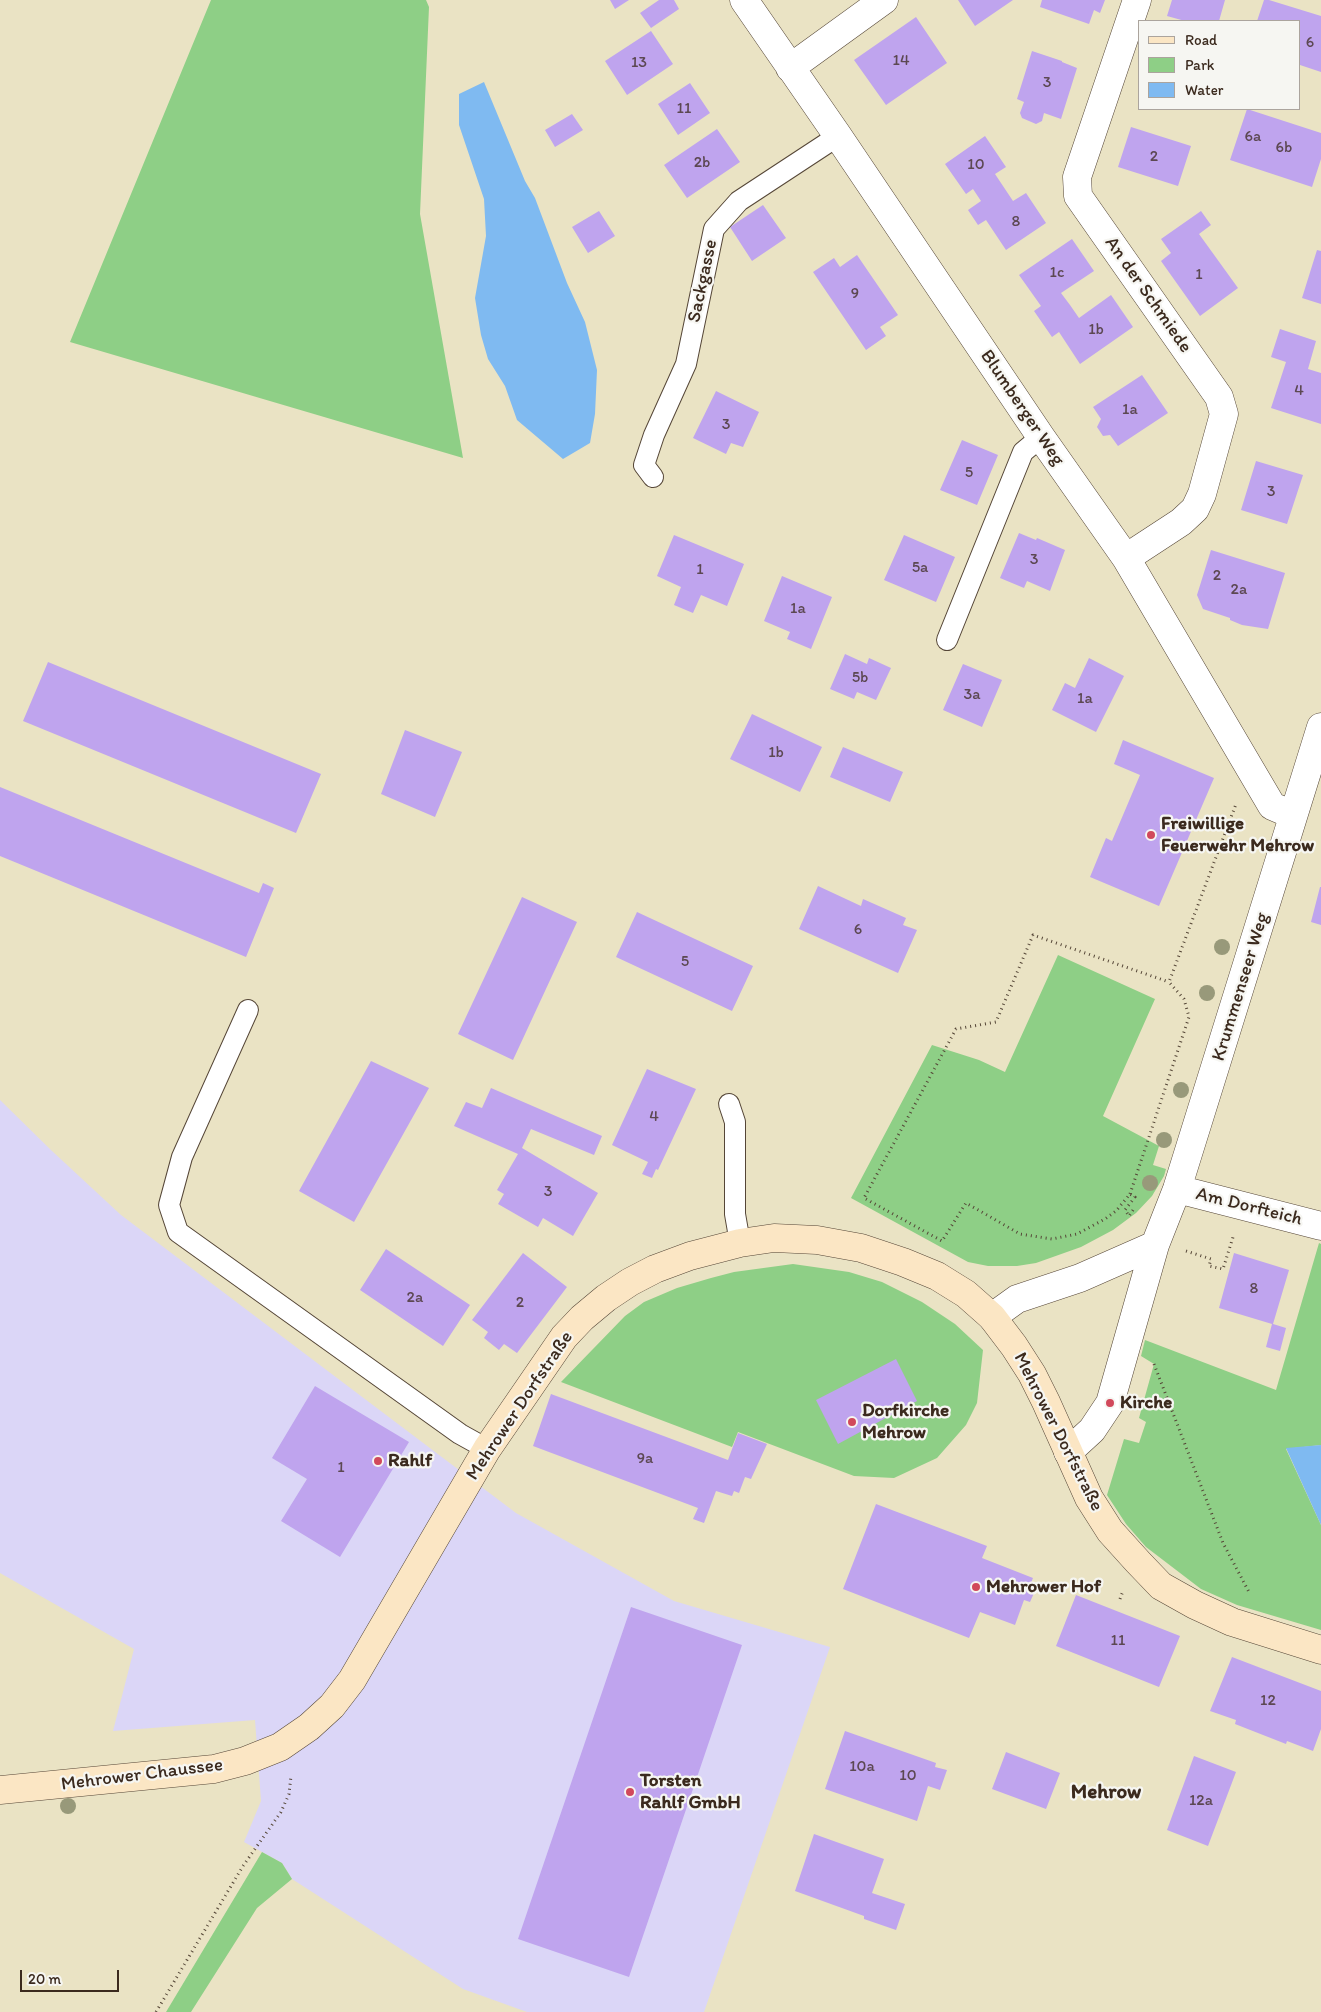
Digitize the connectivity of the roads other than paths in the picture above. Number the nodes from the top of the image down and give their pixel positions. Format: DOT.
graph roads {
  1 [pos="744,0"];
  2 [pos="884,0"];
  3 [pos="1137,0"];
  4 [pos="790,68"];
  5 [pos="838,136"];
  6 [pos="1041,437"];
  7 [pos="653,477"];
  8 [pos="1126,558"];
  9 [pos="947,640"];
  10 [pos="1321,727"];
  11 [pos="1293,815"];
  12 [pos="248,1010"];
  13 [pos="729,1104"];
  14 [pos="1177,1189"];
  15 [pos="1321,1226"];
  16 [pos="740,1243"];
  17 [pos="1167,1247"];
  18 [pos="992,1317"];
  19 [pos="487,1449"];
  20 [pos="1068,1452"];
  21 [pos="1321,1650"];
  22 [pos="285,1758"];
  23 [pos="0,1790"];
  1 -- 4 [label="street, Blumberger Weg"];
  2 -- 4 [label="street"];
  3 -- 8 [label="street, An der Schmiede"];
  4 -- 5 [label="street, Blumberger Weg"];
  5 -- 6 [label="street, Blumberger Weg"];
  5 -- 7 [label="lane, Sackgasse"];
  6 -- 8 [label="street, Blumberger Weg"];
  6 -- 9 [label="lane"];
  8 -- 11 [label="street, Blumberger Weg"];
  10 -- 11 [label="street, Krummenseer Weg"];
  11 -- 14 [label="street, Krummenseer Weg"];
  12 -- 19 [label="lane"];
  13 -- 16 [label="lane"];
  14 -- 15 [label="street, Am Dorfteich"];
  14 -- 17 [label="street, Krummenseer Weg"];
  16 -- 18 [label="main road, Mehrower Dorfstraße"];
  16 -- 19 [label="main road, Mehrower Dorfstraße"];
  17 -- 18 [label="street"];
  17 -- 20 [label="street, Krummenseer Weg"];
  18 -- 20 [label="main road, Mehrower Dorfstraße"];
  19 -- 22 [label="main road, Mehrower Dorfstraße"];
  20 -- 21 [label="main road, Mehrower Dorfstraße"];
  22 -- 23 [label="main road, Mehrower Chaussee"];
}
